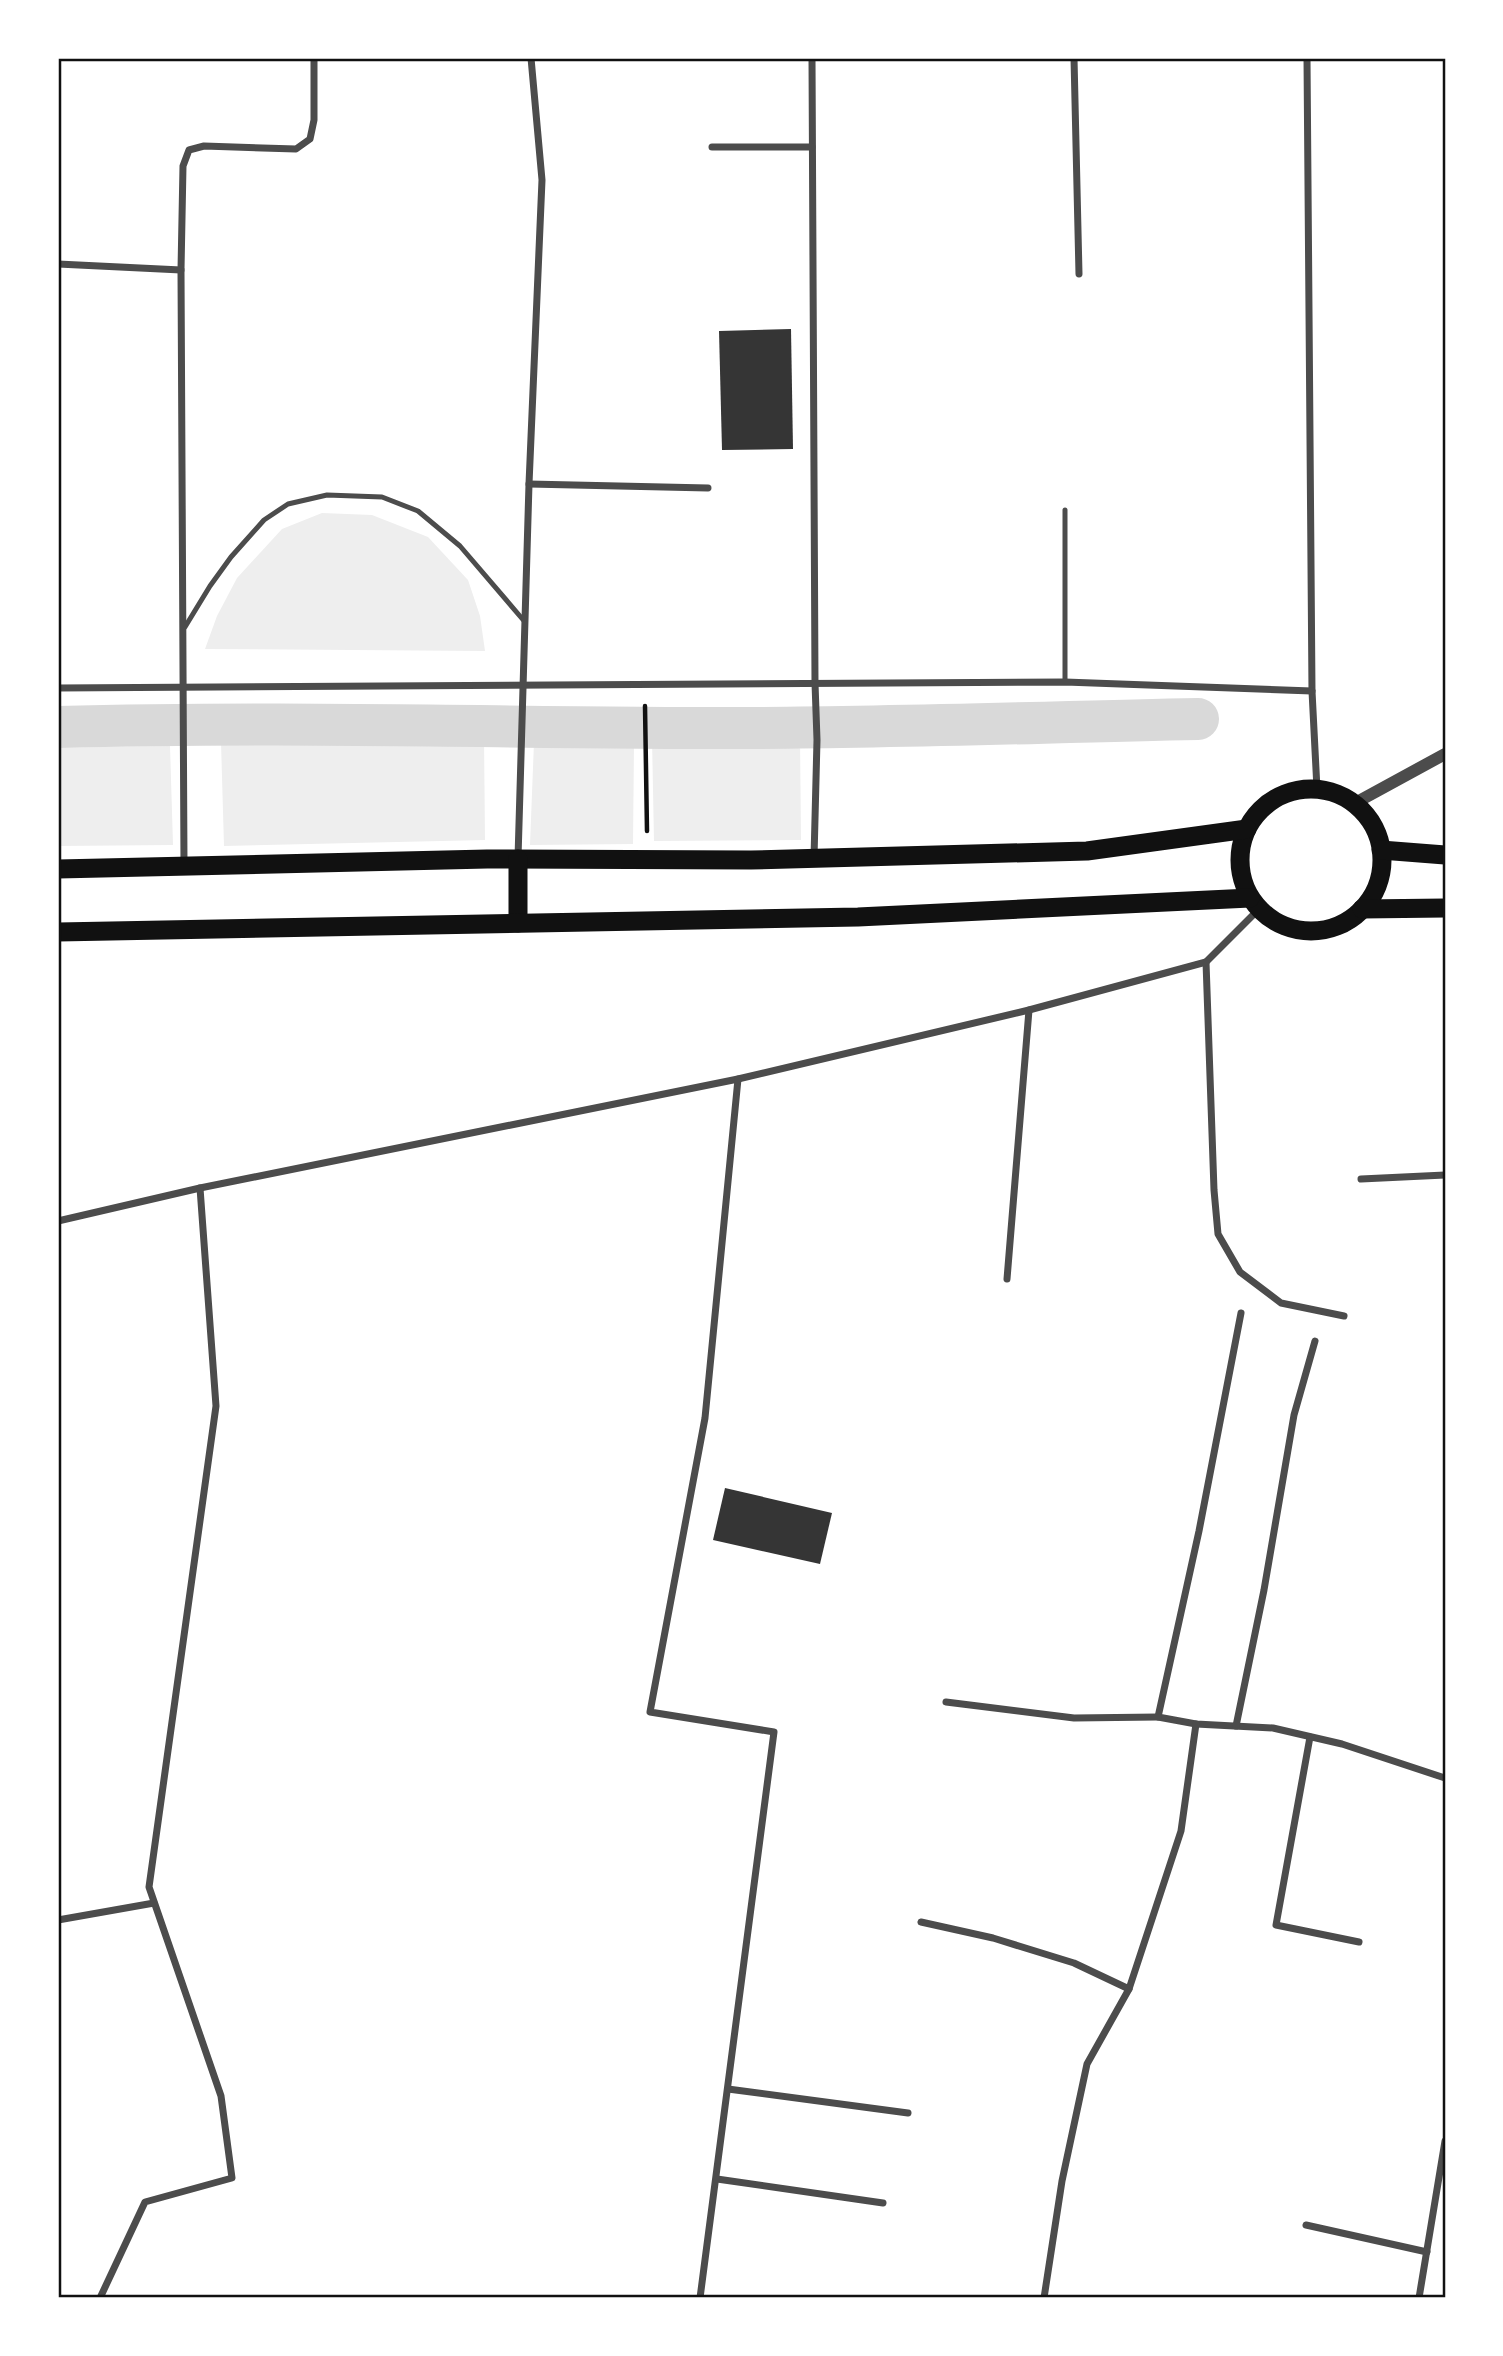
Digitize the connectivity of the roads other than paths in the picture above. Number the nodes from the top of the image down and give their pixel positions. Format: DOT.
graph roads {
  1 [pos="314,58"];
  2 [pos="531,58"];
  3 [pos="812,58"];
  4 [pos="1074,58"];
  5 [pos="1307,58"];
  6 [pos="712,147"];
  7 [pos="812,147"];
  8 [pos="58,264"];
  9 [pos="181,270"];
  10 [pos="1079,274"];
  11 [pos="529,485"];
  12 [pos="708,488"];
  13 [pos="1065,510"];
  14 [pos="525,622"];
  15 [pos="185,627"];
  16 [pos="1065,682"];
  17 [pos="815,683"];
  18 [pos="182,686"];
  19 [pos="523,686"];
  20 [pos="58,688"];
  21 [pos="1312,691"];
  22 [pos="1445,754"];
  23 [pos="1317,789"];
  24 [pos="1357,802"];
  25 [pos="1247,829"];
  26 [pos="1381,850"];
  27 [pos="1445,855"];
  28 [pos="814,858"];
  29 [pos="518,859"];
  30 [pos="184,866"];
  31 [pos="58,869"];
  32 [pos="1255,904"];
  33 [pos="1445,908"];
  34 [pos="1362,909"];
  35 [pos="518,923"];
  36 [pos="58,932"];
  37 [pos="1206,962"];
  38 [pos="1029,1010"];
  39 [pos="738,1079"];
  40 [pos="1445,1175"];
  41 [pos="1361,1179"];
  42 [pos="200,1188"];
  43 [pos="58,1221"];
  44 [pos="1007,1279"];
  45 [pos="1241,1313"];
  46 [pos="1344,1316"];
  47 [pos="1315,1341"];
  48 [pos="946,1702"];
  49 [pos="1158,1717"];
  50 [pos="1196,1724"];
  51 [pos="1236,1726"];
  52 [pos="1310,1737"];
  53 [pos="1445,1778"];
  54 [pos="154,1903"];
  55 [pos="58,1920"];
  56 [pos="921,1922"];
  57 [pos="1359,1942"];
  58 [pos="1129,1989"];
  59 [pos="728,2089"];
  60 [pos="908,2113"];
  61 [pos="1445,2141"];
  62 [pos="717,2179"];
  63 [pos="883,2203"];
  64 [pos="1306,2225"];
  65 [pos="1427,2252"];
  66 [pos="100,2298"];
  67 [pos="700,2298"];
  68 [pos="1044,2298"];
  69 [pos="1419,2298"];
  1 -- 9 [label="street"];
  2 -- 11 [label="street"];
  3 -- 7 [label="street"];
  4 -- 10 [label="street"];
  5 -- 21 [label="street"];
  6 -- 7 [label="street"];
  7 -- 17 [label="street"];
  8 -- 9 [label="street"];
  9 -- 15 [label="street"];
  11 -- 12 [label="street"];
  11 -- 14 [label="street"];
  13 -- 16 [label="lane"];
  14 -- 15 [label="lane"];
  14 -- 19 [label="street"];
  15 -- 18 [label="street"];
  16 -- 17 [label="street"];
  16 -- 21 [label="street"];
  17 -- 19 [label="street"];
  17 -- 28 [label="street"];
  18 -- 19 [label="street"];
  18 -- 20 [label="street"];
  18 -- 30 [label="street"];
  19 -- 29 [label="street"];
  21 -- 23 [label="street"];
  22 -- 24 [label="street"];
  23 -- 24 [label="highway"];
  23 -- 25 [label="highway"];
  24 -- 26 [label="highway"];
  25 -- 28 [label="highway"];
  25 -- 32 [label="highway"];
  26 -- 27 [label="highway"];
  26 -- 34 [label="highway"];
  28 -- 29 [label="highway"];
  29 -- 30 [label="highway"];
  29 -- 35 [label="highway"];
  30 -- 31 [label="highway"];
  32 -- 34 [label="highway"];
  32 -- 35 [label="highway"];
  32 -- 37 [label="street"];
  33 -- 34 [label="highway"];
  35 -- 36 [label="highway"];
  37 -- 38 [label="street"];
  37 -- 46 [label="street"];
  38 -- 39 [label="street"];
  38 -- 44 [label="street"];
  39 -- 42 [label="street"];
  39 -- 59 [label="street"];
  40 -- 41 [label="street"];
  42 -- 43 [label="street"];
  42 -- 54 [label="street"];
  45 -- 49 [label="street"];
  47 -- 51 [label="street"];
  48 -- 49 [label="street"];
  49 -- 50 [label="street"];
  50 -- 51 [label="street"];
  50 -- 58 [label="street"];
  51 -- 52 [label="street"];
  52 -- 53 [label="street"];
  52 -- 57 [label="street"];
  54 -- 55 [label="street"];
  54 -- 66 [label="street"];
  56 -- 58 [label="street"];
  58 -- 68 [label="street"];
  59 -- 60 [label="street"];
  59 -- 62 [label="street"];
  61 -- 65 [label="street"];
  62 -- 63 [label="street"];
  62 -- 67 [label="street"];
  64 -- 65 [label="street"];
  65 -- 69 [label="street"];
}
